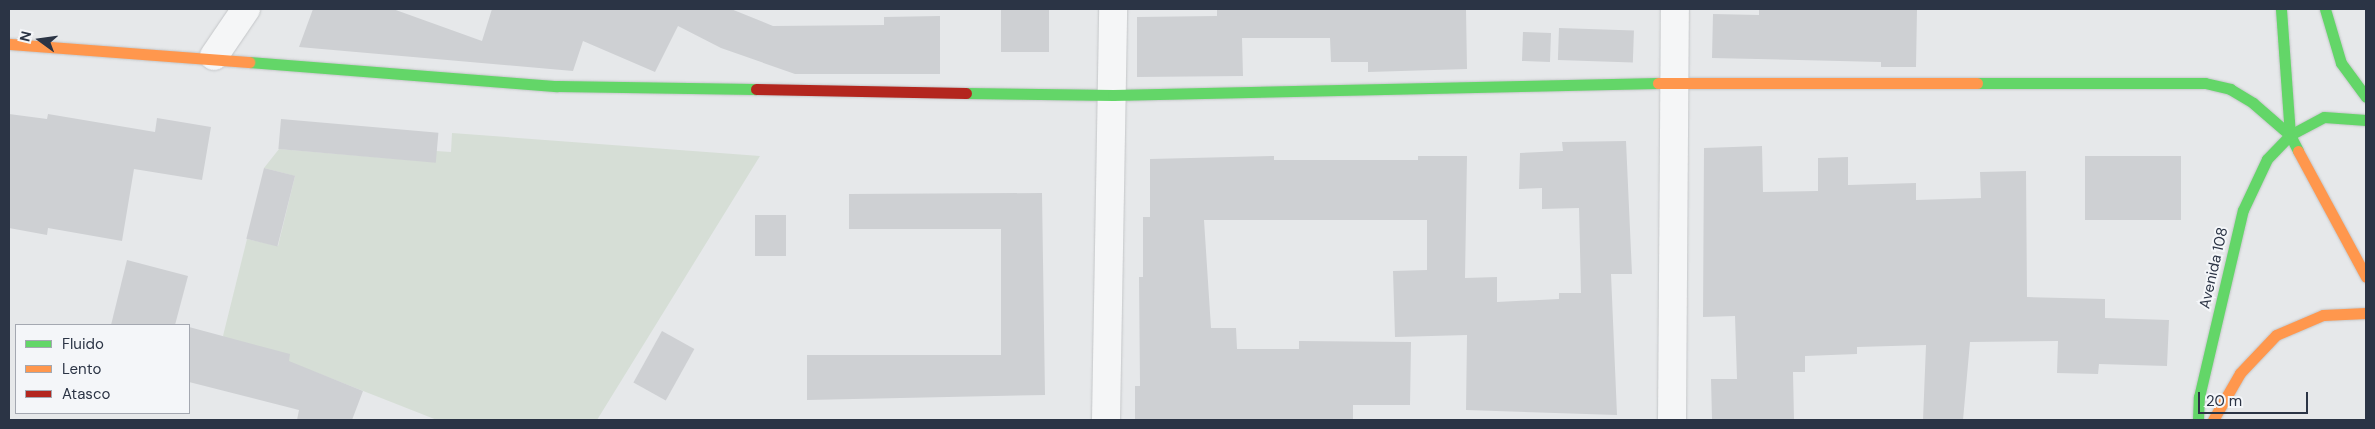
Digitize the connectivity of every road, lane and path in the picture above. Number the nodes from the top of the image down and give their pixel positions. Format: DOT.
graph roads {
  1 [pos="246,9"];
  2 [pos="1113,9"];
  3 [pos="1675,9"];
  4 [pos="2281,9"];
  5 [pos="2325,9"];
  6 [pos="9,44"];
  7 [pos="214,56"];
  8 [pos="1672,83"];
  9 [pos="1113,95"];
  10 [pos="2366,97"];
  11 [pos="2366,120"];
  12 [pos="2290,135"];
  13 [pos="2366,277"];
  14 [pos="2366,313"];
  15 [pos="1106,420"];
  16 [pos="1672,420"];
  17 [pos="2198,420"];
  18 [pos="2213,420"];
  1 -- 7 [label="street"];
  2 -- 9 [label="street"];
  3 -- 8 [label="street"];
  4 -- 12 [label="street"];
  5 -- 10 [label="street"];
  6 -- 7 [label="street"];
  7 -- 9 [label="street"];
  8 -- 9 [label="street"];
  8 -- 12 [label="street"];
  8 -- 16 [label="street"];
  9 -- 15 [label="street"];
  11 -- 12 [label="street, Avenida 108"];
  12 -- 13 [label="street"];
  12 -- 17 [label="street, Avenida 108"];
  14 -- 18 [label="street"];
}
